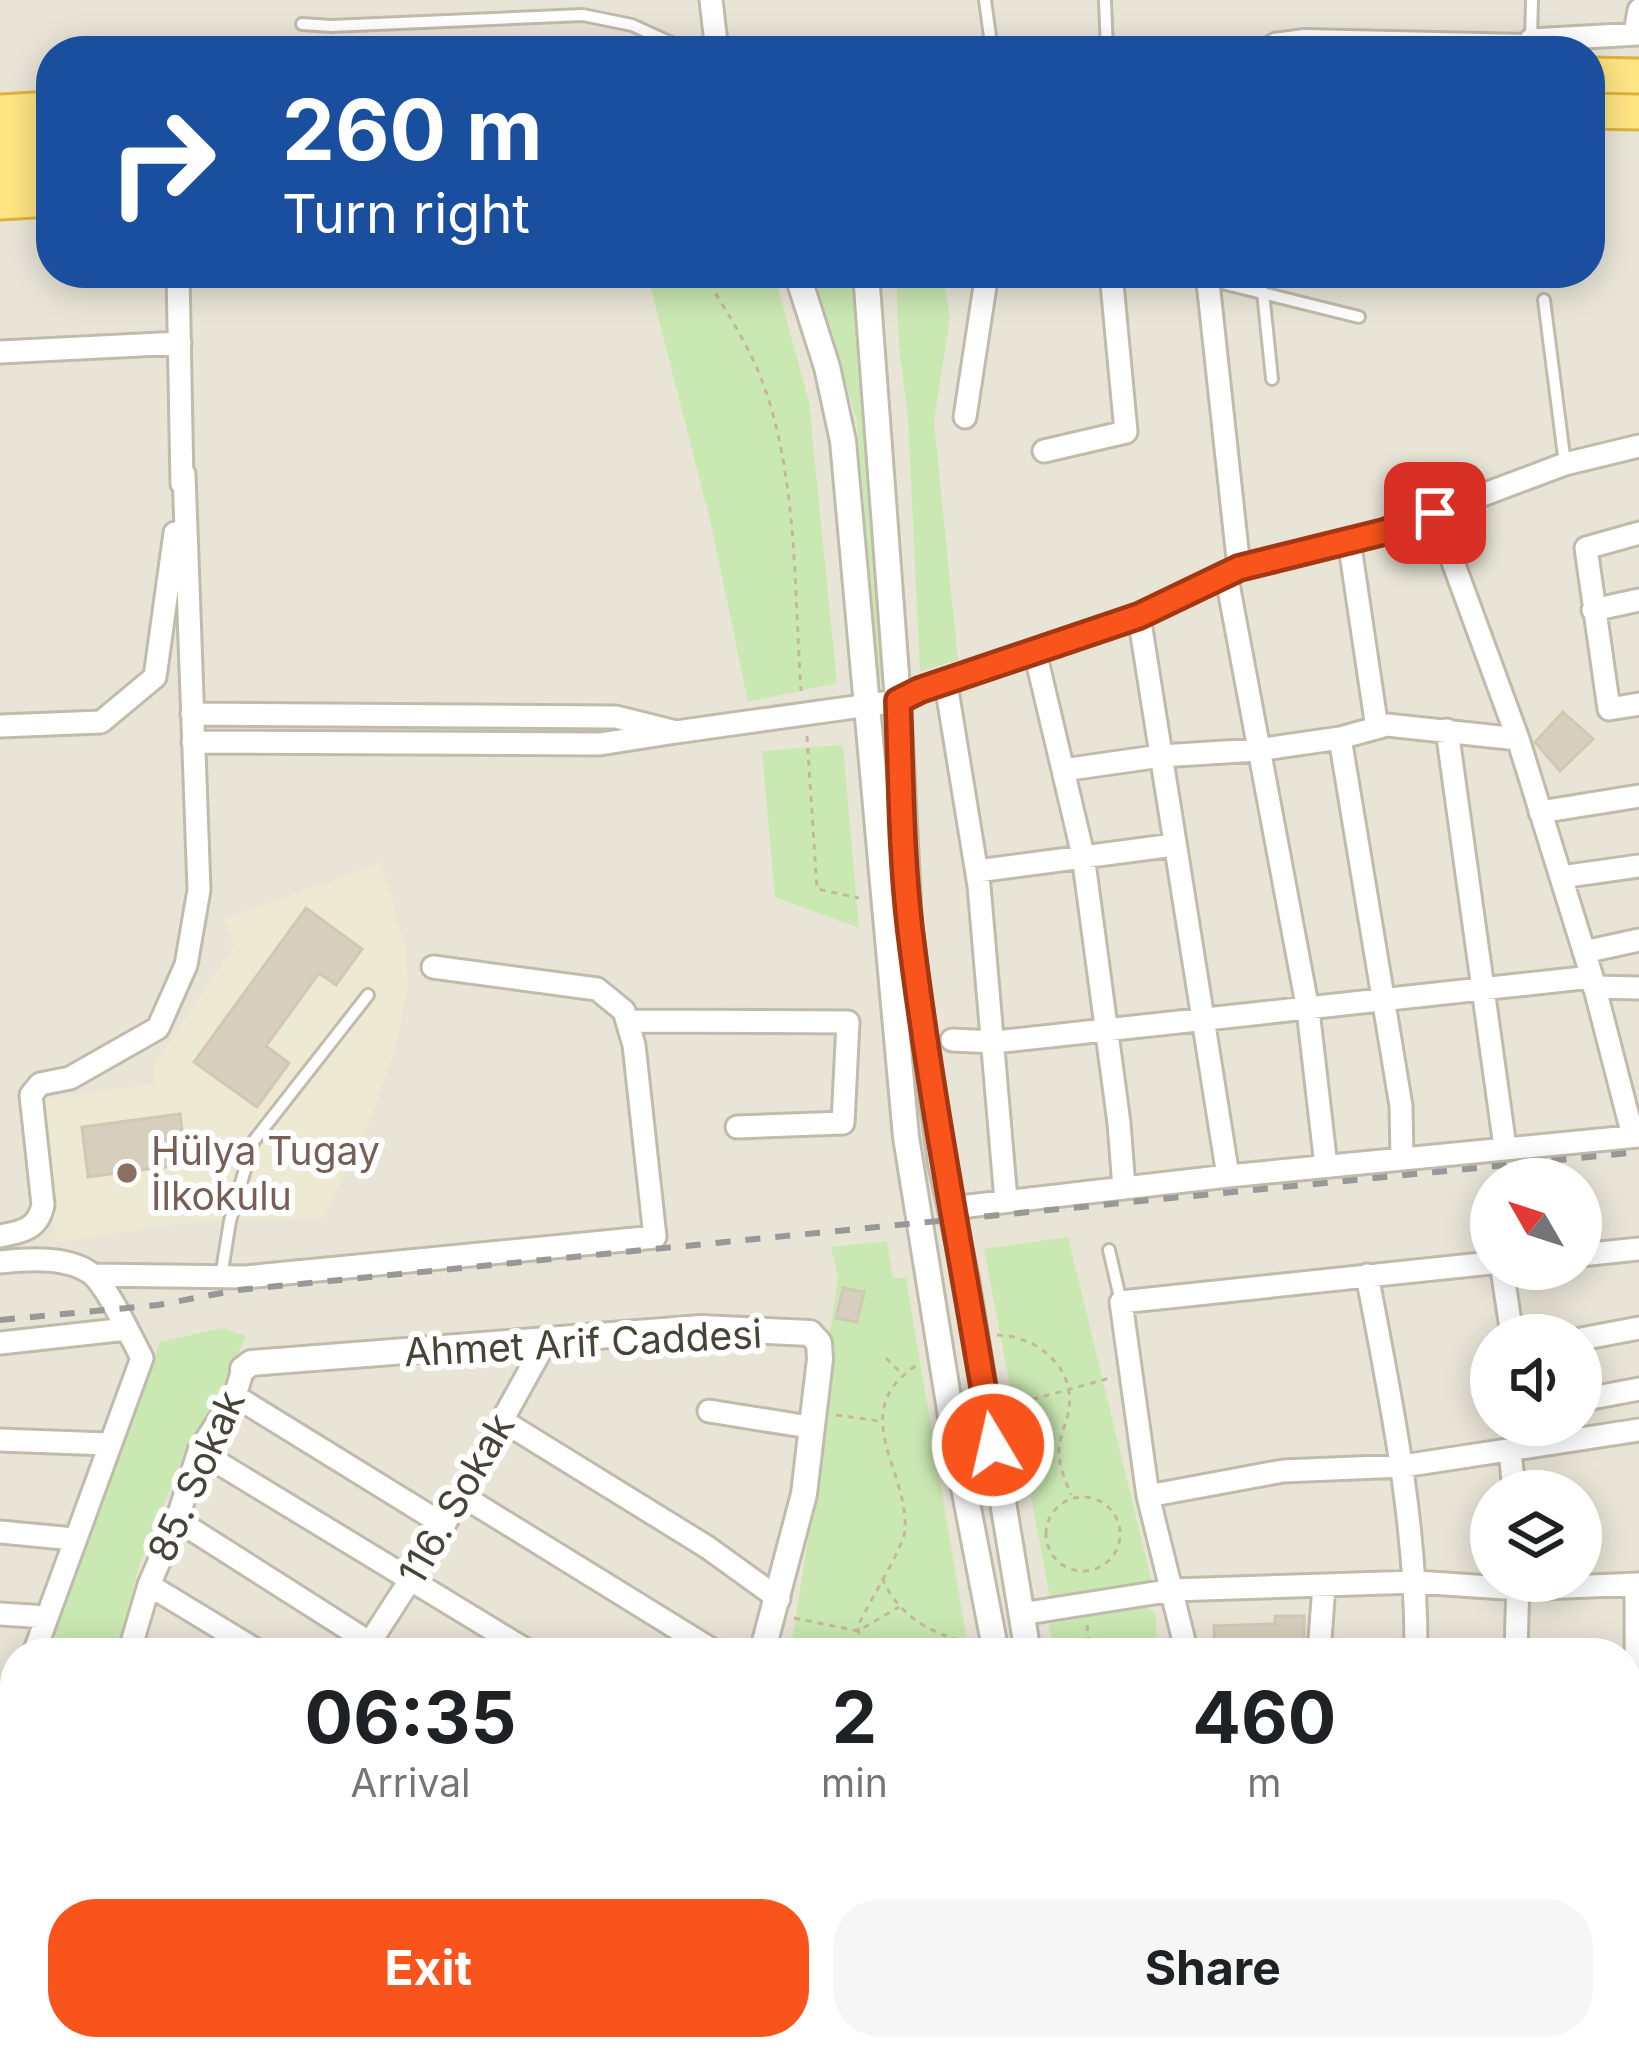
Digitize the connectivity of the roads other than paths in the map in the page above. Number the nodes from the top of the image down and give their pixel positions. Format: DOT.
graph roads {
  1 [pos="711,0"];
  2 [pos="985,0"];
  3 [pos="1106,0"];
  4 [pos="1532,0"];
  5 [pos="1639,10"];
  6 [pos="302,24"];
  7 [pos="1637,33"];
  8 [pos="656,36"];
  9 [pos="715,36"];
  10 [pos="990,36"];
  11 [pos="1107,36"];
  12 [pos="1530,36"];
  13 [pos="1605,37"];
  14 [pos="1605,75"];
  15 [pos="1639,76"];
  16 [pos="36,110"];
  17 [pos="1605,111"];
  18 [pos="0,112"];
  19 [pos="1639,112"];
  20 [pos="36,137"];
  21 [pos="0,139"];
  22 [pos="36,169"];
  23 [pos="0,171"];
  24 [pos="36,200"];
  25 [pos="0,202"];
  26 [pos="178,288"];
  27 [pos="802,288"];
  28 [pos="867,288"];
  29 [pos="985,288"];
  30 [pos="1112,288"];
  31 [pos="1210,288"];
  32 [pos="1250,288"];
  33 [pos="1263,292"];
  34 [pos="1544,300"];
  35 [pos="1359,317"];
  36 [pos="180,343"];
  37 [pos="0,352"];
  38 [pos="1272,380"];
  39 [pos="965,417"];
  40 [pos="1639,446"];
  41 [pos="1045,451"];
  42 [pos="1565,464"];
  43 [pos="184,474"];
  44 [pos="1435,513"];
  45 [pos="1639,533"];
  46 [pos="1349,540"];
  47 [pos="1232,571"];
  48 [pos="1639,600"];
  49 [pos="1593,610"];
  50 [pos="1139,616"];
  51 [pos="1035,652"];
  52 [pos="946,684"];
  53 [pos="898,701"];
  54 [pos="1639,704"];
  55 [pos="864,707"];
  56 [pos="192,714"];
  57 [pos="0,726"];
  58 [pos="1377,728"];
  59 [pos="1447,730"];
  60 [pos="676,732"];
  61 [pos="1340,738"];
  62 [pos="1518,739"];
  63 [pos="193,742"];
  64 [pos="1257,750"];
  65 [pos="1161,756"];
  66 [pos="1063,770"];
  67 [pos="1639,796"];
  68 [pos="1540,812"];
  69 [pos="1174,844"];
  70 [pos="1083,855"];
  71 [pos="1639,866"];
  72 [pos="977,871"];
  73 [pos="1561,877"];
  74 [pos="1639,940"];
  75 [pos="1584,952"];
  76 [pos="433,967"];
  77 [pos="1593,981"];
  78 [pos="1639,988"];
  79 [pos="1486,989"];
  80 [pos="368,995"];
  81 [pos="1386,1001"];
  82 [pos="1308,1010"];
  83 [pos="1201,1020"];
  84 [pos="627,1021"];
  85 [pos="1105,1029"];
  86 [pos="952,1040"];
  87 [pos="995,1042"];
  88 [pos="737,1127"];
  89 [pos="1636,1136"];
  90 [pos="1505,1147"];
  91 [pos="1402,1158"];
  92 [pos="1326,1166"];
  93 [pos="1228,1176"];
  94 [pos="1124,1188"];
  95 [pos="1006,1201"];
  96 [pos="951,1208"];
  97 [pos="0,1236"];
  98 [pos="1639,1249"];
  99 [pos="1109,1250"];
  100 [pos="1602,1253"];
  101 [pos="0,1262"];
  102 [pos="1470,1265"];
  103 [pos="93,1275"];
  104 [pos="1367,1275"];
  105 [pos="220,1277"];
  106 [pos="1120,1302"];
  107 [pos="1639,1328"];
  108 [pos="127,1329"];
  109 [pos="1602,1335"];
  110 [pos="545,1342"];
  111 [pos="0,1343"];
  112 [pos="242,1369"];
  113 [pos="1639,1389"];
  114 [pos="235,1396"];
  115 [pos="1602,1396"];
  116 [pos="709,1411"];
  117 [pos="810,1419"];
  118 [pos="503,1420"];
  119 [pos="1639,1430"];
  120 [pos="1602,1433"];
  121 [pos="0,1440"];
  122 [pos="107,1444"];
  123 [pos="1496,1446"];
  124 [pos="199,1451"];
  125 [pos="1403,1466"];
  126 [pos="461,1495"];
  127 [pos="1148,1496"];
  128 [pos="177,1520"];
  129 [pos="444,1526"];
  130 [pos="0,1532"];
  131 [pos="74,1539"];
  132 [pos="409,1581"];
  133 [pos="1416,1582"];
  134 [pos="1470,1584"];
  135 [pos="1602,1584"];
  136 [pos="1638,1584"];
  137 [pos="149,1585"];
  138 [pos="1324,1585"];
  139 [pos="1173,1589"];
  140 [pos="1518,1602"];
  141 [pos="777,1606"];
  142 [pos="0,1613"];
  143 [pos="1021,1614"];
  144 [pos="47,1617"];
  145 [pos="39,1638"];
  146 [pos="133,1638"];
  147 [pos="236,1638"];
  148 [pos="356,1638"];
  149 [pos="379,1638"];
  150 [pos="506,1638"];
  151 [pos="693,1638"];
  152 [pos="767,1638"];
  153 [pos="983,1638"];
  154 [pos="1025,1638"];
  155 [pos="1184,1638"];
  156 [pos="1320,1638"];
  157 [pos="1415,1638"];
  158 [pos="1516,1638"];
  159 [pos="1638,1638"];
  1 -- 9 [label="street"];
  2 -- 10 [label="lane"];
  3 -- 11 [label="lane"];
  4 -- 12 [label="lane"];
  5 -- 7 [label="street"];
  6 -- 8 [label="lane"];
  7 -- 13 [label="street"];
  14 -- 15 [label="highway"];
  16 -- 18 [label="highway"];
  17 -- 19 [label="highway"];
  20 -- 21 [label="highway"];
  22 -- 23 [label="highway"];
  24 -- 25 [label="highway"];
  26 -- 36 [label="street"];
  27 -- 55 [label="street"];
  28 -- 53 [label="street"];
  29 -- 39 [label="street"];
  30 -- 41 [label="street"];
  31 -- 47 [label="street"];
  32 -- 33 [label="lane"];
  33 -- 35 [label="lane"];
  33 -- 38 [label="lane"];
  34 -- 42 [label="lane"];
  36 -- 37 [label="street"];
  36 -- 43 [label="street"];
  40 -- 42 [label="street"];
  42 -- 44 [label="street"];
  43 -- 56 [label="street"];
  43 -- 57 [label="street"];
  44 -- 46 [label="street"];
  44 -- 62 [label="street"];
  45 -- 49 [label="street"];
  46 -- 47 [label="street"];
  46 -- 58 [label="street"];
  47 -- 50 [label="street"];
  47 -- 64 [label="street"];
  48 -- 49 [label="street"];
  49 -- 54 [label="street"];
  50 -- 51 [label="street"];
  50 -- 65 [label="street"];
  51 -- 52 [label="street"];
  51 -- 66 [label="street"];
  52 -- 53 [label="street"];
  52 -- 72 [label="street"];
  53 -- 55 [label="street"];
  53 -- 96 [label="street"];
  55 -- 60 [label="street"];
  55 -- 153 [label="street"];
  56 -- 60 [label="street"];
  56 -- 63 [label="street"];
  58 -- 59 [label="street"];
  58 -- 61 [label="street"];
  59 -- 62 [label="street"];
  59 -- 79 [label="street"];
  60 -- 63 [label="street"];
  61 -- 64 [label="street"];
  61 -- 81 [label="street"];
  62 -- 68 [label="street"];
  63 -- 97 [label="street"];
  64 -- 65 [label="street"];
  64 -- 82 [label="street"];
  65 -- 66 [label="street"];
  65 -- 69 [label="street"];
  66 -- 70 [label="street"];
  67 -- 68 [label="street"];
  68 -- 73 [label="street"];
  69 -- 70 [label="street"];
  69 -- 83 [label="street"];
  70 -- 72 [label="street"];
  70 -- 85 [label="street"];
  71 -- 73 [label="street"];
  72 -- 87 [label="street"];
  73 -- 75 [label="street"];
  74 -- 75 [label="street"];
  75 -- 77 [label="street"];
  76 -- 84 [label="street"];
  77 -- 78 [label="street"];
  77 -- 79 [label="street"];
  77 -- 89 [label="street"];
  79 -- 81 [label="street"];
  79 -- 90 [label="street"];
  80 -- 105 [label="lane"];
  81 -- 82 [label="street"];
  81 -- 91 [label="street"];
  82 -- 83 [label="street"];
  82 -- 92 [label="street"];
  83 -- 85 [label="street"];
  83 -- 93 [label="street"];
  84 -- 88 [label="street"];
  84 -- 105 [label="street"];
  85 -- 87 [label="street"];
  85 -- 94 [label="street"];
  86 -- 87 [label="street"];
  87 -- 95 [label="street"];
  89 -- 90 [label="street"];
  90 -- 91 [label="street"];
  91 -- 92 [label="street"];
  92 -- 93 [label="street"];
  93 -- 94 [label="street"];
  94 -- 95 [label="street"];
  95 -- 96 [label="street"];
  96 -- 143 [label="street"];
  98 -- 100 [label="street"];
  99 -- 106 [label="lane"];
  101 -- 103 [label="street"];
  102 -- 104 [label="street"];
  103 -- 105 [label="street"];
  103 -- 108 [label="street"];
  104 -- 106 [label="street"];
  104 -- 125 [label="street"];
  106 -- 127 [label="street"];
  107 -- 109 [label="street"];
  108 -- 111 [label="street"];
  108 -- 122 [label="street"];
  110 -- 112 [label="street, Ahmet Arif Caddesi"];
  110 -- 117 [label="street, Ahmet Arif Caddesi"];
  110 -- 118 [label="street, 116. Sokak"];
  112 -- 114 [label="street, 85. Sokak"];
  113 -- 115 [label="street"];
  114 -- 124 [label="street, 85. Sokak"];
  114 -- 129 [label="street"];
  116 -- 117 [label="street"];
  117 -- 141 [label="street, Ahmet Arif Caddesi"];
  118 -- 126 [label="street, 116. Sokak"];
  118 -- 141 [label="street"];
  119 -- 120 [label="street"];
  121 -- 122 [label="street"];
  122 -- 131 [label="street"];
  123 -- 125 [label="street"];
  124 -- 128 [label="street, 85. Sokak"];
  124 -- 132 [label="street"];
  125 -- 127 [label="street"];
  125 -- 133 [label="street"];
  126 -- 129 [label="street, 116. Sokak"];
  126 -- 151 [label="street"];
  127 -- 139 [label="street"];
  128 -- 137 [label="street, 85. Sokak"];
  128 -- 148 [label="street"];
  129 -- 132 [label="street, 116. Sokak"];
  130 -- 131 [label="street"];
  131 -- 144 [label="street"];
  132 -- 149 [label="street, 116. Sokak"];
  132 -- 150 [label="street"];
  133 -- 134 [label="street"];
  133 -- 138 [label="street"];
  133 -- 157 [label="street"];
  135 -- 136 [label="street"];
  136 -- 159 [label="street"];
  137 -- 146 [label="street, 85. Sokak"];
  137 -- 147 [label="street"];
  138 -- 139 [label="street"];
  138 -- 156 [label="street"];
  139 -- 143 [label="street"];
  139 -- 155 [label="street"];
  140 -- 158 [label="street"];
  141 -- 152 [label="street, Ahmet Arif Caddesi"];
  142 -- 144 [label="street"];
  143 -- 154 [label="street"];
  144 -- 145 [label="street"];
}
